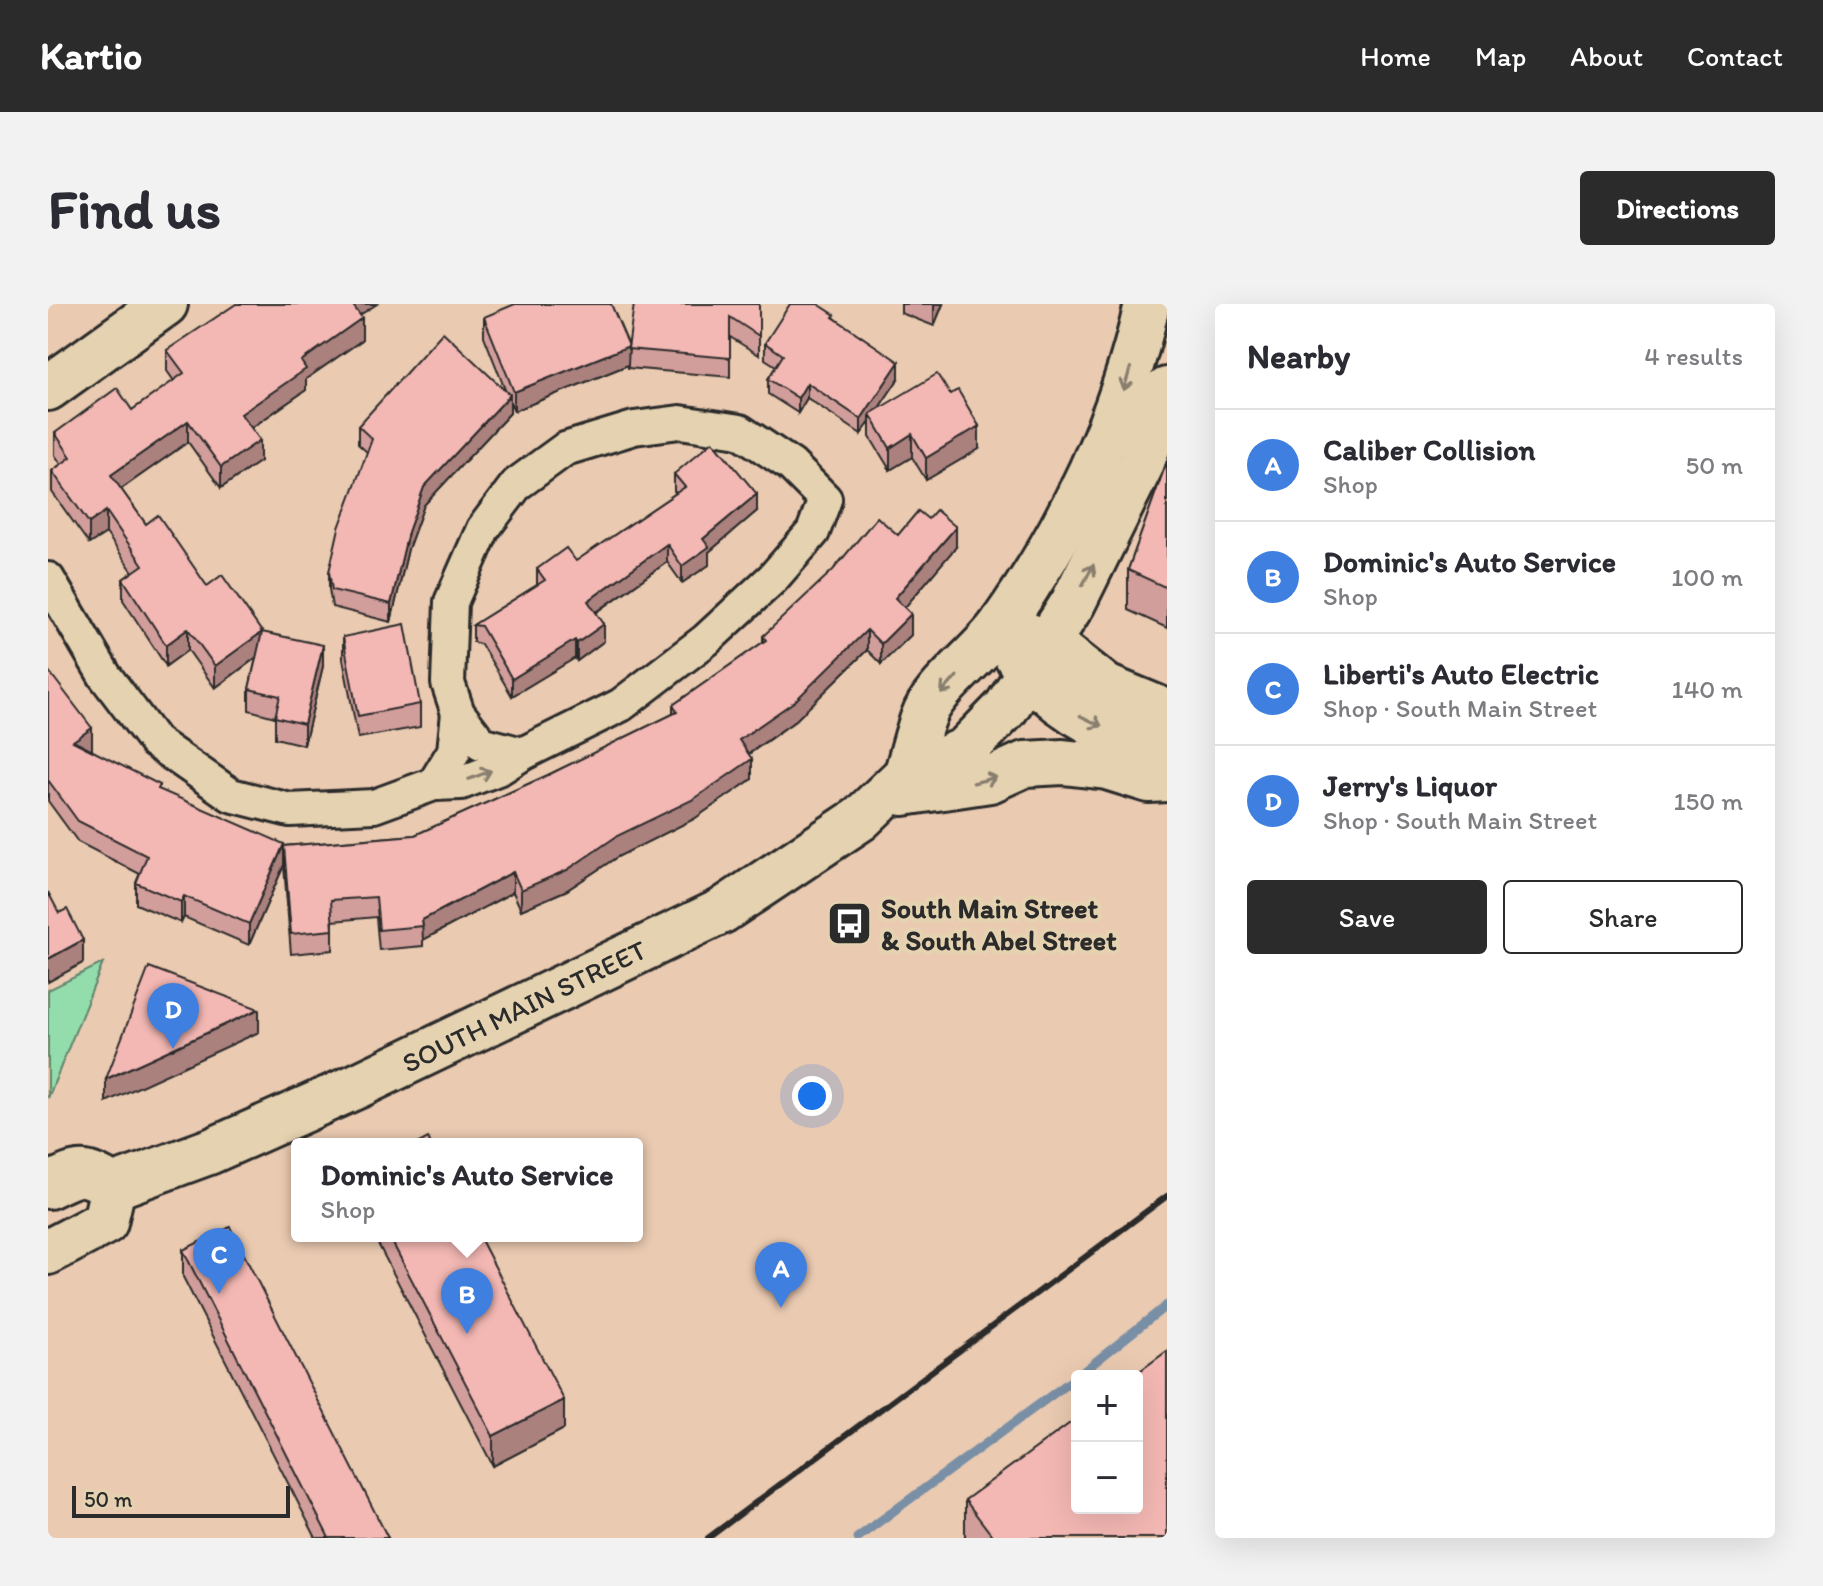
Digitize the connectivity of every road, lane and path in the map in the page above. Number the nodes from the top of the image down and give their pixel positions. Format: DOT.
graph roads {
  1 [pos="165,304"];
  2 [pos="1147,304"];
  3 [pos="48,388"];
  4 [pos="1167,390"];
  5 [pos="48,579"];
  6 [pos="1001,627"];
  7 [pos="1040,659"];
  8 [pos="1167,712"];
  9 [pos="458,713"];
  10 [pos="1167,747"];
  11 [pos="522,754"];
  12 [pos="1167,779"];
  13 [pos="434,784"];
  14 [pos="893,786"];
  15 [pos="48,1186"];
  16 [pos="113,1187"];
  17 [pos="48,1252"];
  1 -- 3 [label="main road"];
  2 -- 6 [label="main road, SOUTH MAIN STREET, one-way"];
  7 -- 4 [label="main road, SOUTH MAIN STREET, one-way"];
  5 -- 13 [label="street"];
  6 -- 7 [label="main road"];
  6 -- 14 [label="main road, SOUTH MAIN STREET, one-way"];
  7 -- 8 [label="main road"];
  7 -- 10 [label="main road, one-way"];
  7 -- 14 [label="main road, SOUTH MAIN STREET"];
  9 -- 11 [label="street"];
  9 -- 11 [label="street"];
  9 -- 13 [label="street"];
  13 -- 11 [label="street, one-way"];
  14 -- 12 [label="main road, one-way"];
  14 -- 16 [label="main road, SOUTH MAIN STREET"];
  15 -- 16 [label="main road"];
  16 -- 17 [label="main road"];
}
